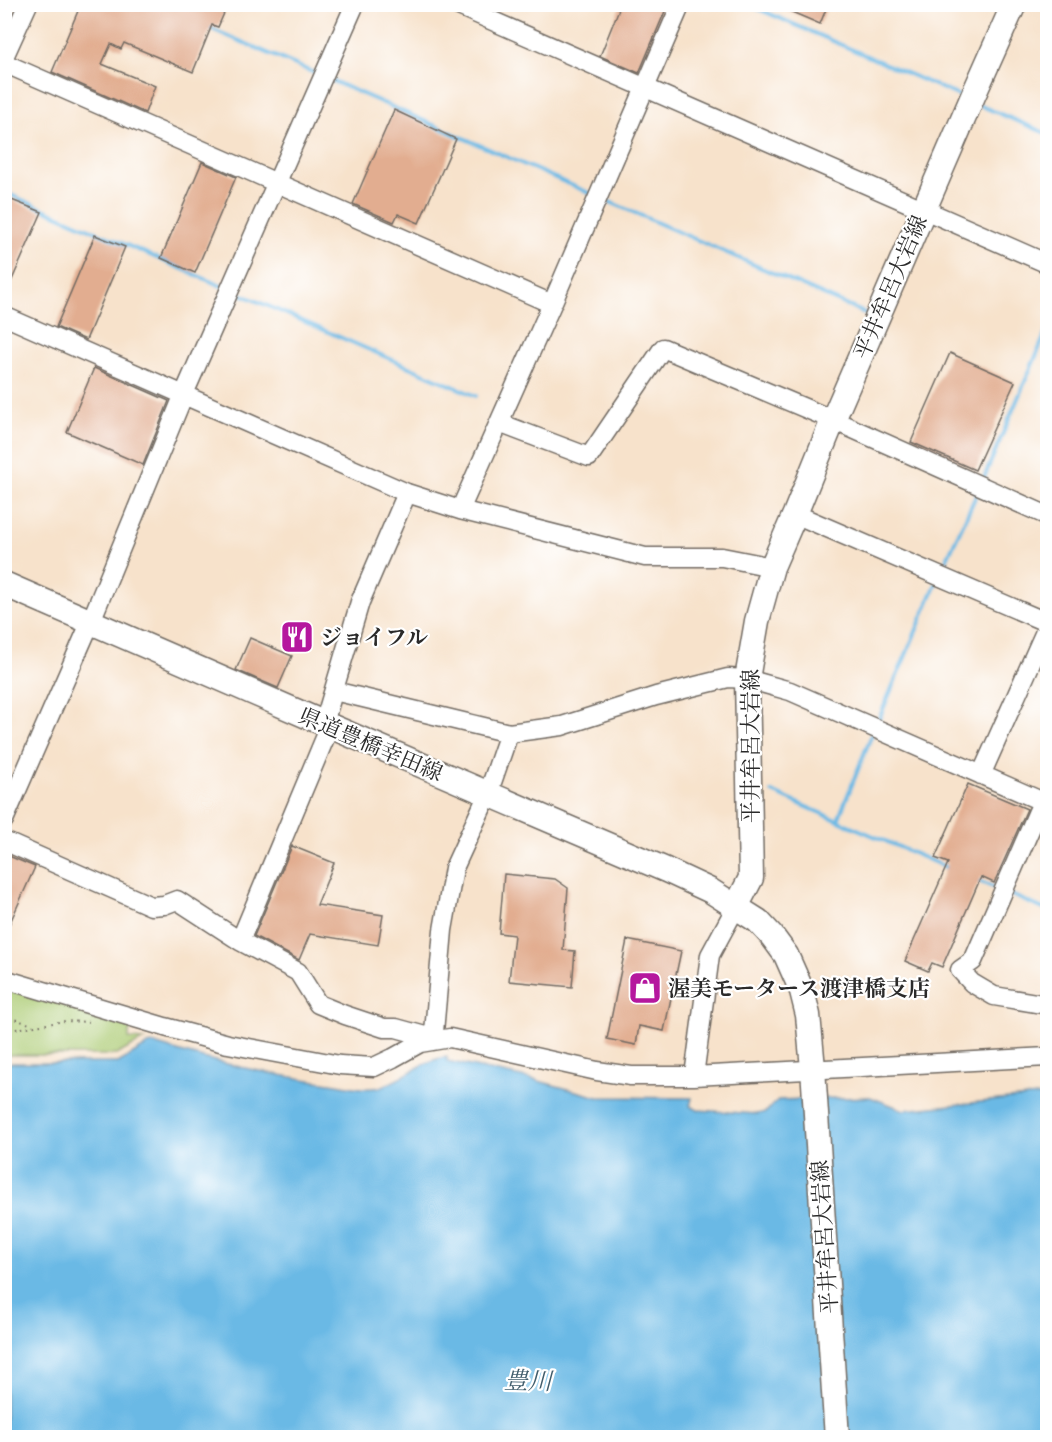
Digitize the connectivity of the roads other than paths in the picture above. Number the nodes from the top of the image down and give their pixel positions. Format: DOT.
graph roads {
  1 [pos="28,4"];
  2 [pos="355,4"];
  3 [pos="454,4"];
  4 [pos="681,4"];
  5 [pos="1014,4"];
  6 [pos="4,57"];
  7 [pos="4,63"];
  8 [pos="644,89"];
  9 [pos="277,182"];
  10 [pos="924,210"];
  11 [pos="1047,264"];
  12 [pos="552,304"];
  13 [pos="4,316"];
  14 [pos="184,394"];
  15 [pos="833,420"];
  16 [pos="499,423"];
  17 [pos="407,494"];
  18 [pos="460,510"];
  19 [pos="795,514"];
  20 [pos="1047,516"];
  21 [pos="772,567"];
  22 [pos="4,584"];
  23 [pos="92,621"];
  24 [pos="1047,624"];
  25 [pos="747,679"];
  26 [pos="334,691"];
  27 [pos="327,725"];
  28 [pos="509,733"];
  29 [pos="981,775"];
  30 [pos="488,794"];
  31 [pos="1045,803"];
  32 [pos="4,820"];
  33 [pos="4,841"];
  34 [pos="736,907"];
  35 [pos="240,941"];
  36 [pos="4,966"];
  37 [pos="4,979"];
  38 [pos="22,984"];
  39 [pos="1047,1005"];
  40 [pos="436,1039"];
  41 [pos="1047,1057"];
  42 [pos="813,1071"];
  43 [pos="694,1076"];
  44 [pos="837,1437"];
  1 -- 6 [label="street"];
  2 -- 9 [label="street"];
  3 -- 8 [label="street"];
  4 -- 8 [label="street"];
  5 -- 10 [label="main road, 平井牟呂大岩線"];
  7 -- 9 [label="street"];
  8 -- 10 [label="street"];
  8 -- 12 [label="street"];
  9 -- 12 [label="street"];
  9 -- 14 [label="street"];
  10 -- 11 [label="street"];
  10 -- 15 [label="main road, 平井牟呂大岩線"];
  12 -- 16 [label="street"];
  13 -- 14 [label="street"];
  14 -- 17 [label="street"];
  14 -- 23 [label="street"];
  15 -- 16 [label="street"];
  15 -- 19 [label="main road, 平井牟呂大岩線"];
  15 -- 20 [label="street"];
  16 -- 18 [label="street"];
  17 -- 18 [label="street"];
  17 -- 26 [label="street"];
  18 -- 21 [label="street"];
  19 -- 21 [label="main road, 平井牟呂大岩線"];
  19 -- 24 [label="street"];
  21 -- 25 [label="main road, 平井牟呂大岩線"];
  22 -- 23 [label="main road, 県道豊橋幸田線"];
  23 -- 27 [label="main road, 県道豊橋幸田線"];
  23 -- 32 [label="street"];
  24 -- 29 [label="street"];
  25 -- 28 [label="street"];
  25 -- 29 [label="street"];
  25 -- 34 [label="main road, 平井牟呂大岩線"];
  26 -- 27 [label="street"];
  26 -- 28 [label="street"];
  27 -- 30 [label="main road, 県道豊橋幸田線"];
  27 -- 35 [label="street"];
  28 -- 30 [label="street"];
  29 -- 31 [label="street"];
  30 -- 34 [label="main road, 県道豊橋幸田線"];
  30 -- 40 [label="street"];
  31 -- 39 [label="street"];
  33 -- 35 [label="street"];
  34 -- 42 [label="main road, 平井牟呂大岩線"];
  34 -- 43 [label="street"];
  35 -- 40 [label="street"];
  36 -- 38 [label="street"];
  37 -- 38 [label="street"];
  38 -- 40 [label="street"];
  40 -- 43 [label="street"];
  41 -- 42 [label="street"];
  42 -- 43 [label="street"];
  42 -- 44 [label="main road, 平井牟呂大岩線"];
}
